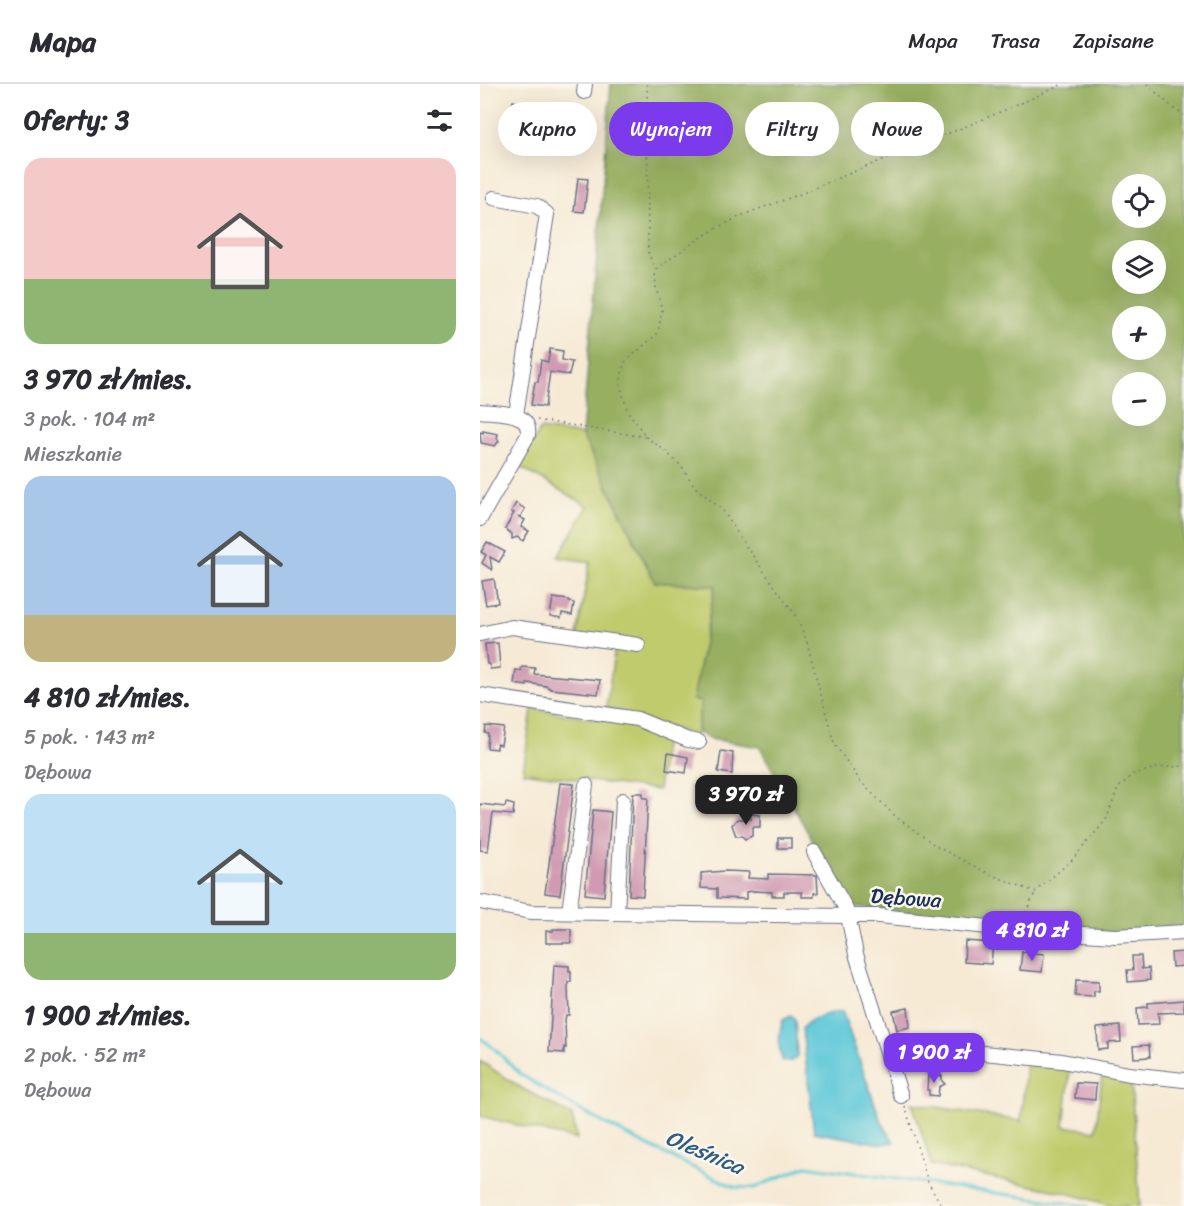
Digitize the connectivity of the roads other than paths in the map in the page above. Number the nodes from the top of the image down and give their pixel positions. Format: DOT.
graph roads {
  1 [pos="494,198"];
  2 [pos="480,411"];
  3 [pos="520,418"];
  4 [pos="480,519"];
  5 [pos="480,634"];
  6 [pos="638,645"];
  7 [pos="480,695"];
  8 [pos="699,742"];
  9 [pos="586,785"];
  10 [pos="623,800"];
  11 [pos="814,852"];
  12 [pos="480,902"];
  13 [pos="569,912"];
  14 [pos="617,913"];
  15 [pos="848,916"];
  16 [pos="1184,932"];
  17 [pos="885,1046"];
  18 [pos="1184,1080"];
  19 [pos="901,1096"];
  1 -- 3 [label="street"];
  2 -- 3 [label="street"];
  3 -- 4 [label="street"];
  5 -- 6 [label="street"];
  7 -- 8 [label="street"];
  9 -- 13 [label="street"];
  10 -- 14 [label="street"];
  11 -- 15 [label="street"];
  12 -- 13 [label="street"];
  13 -- 14 [label="street"];
  14 -- 15 [label="street"];
  15 -- 16 [label="street, Dębowa"];
  15 -- 17 [label="street, Dębowa"];
  17 -- 18 [label="street"];
  17 -- 19 [label="street, Dębowa"];
}
